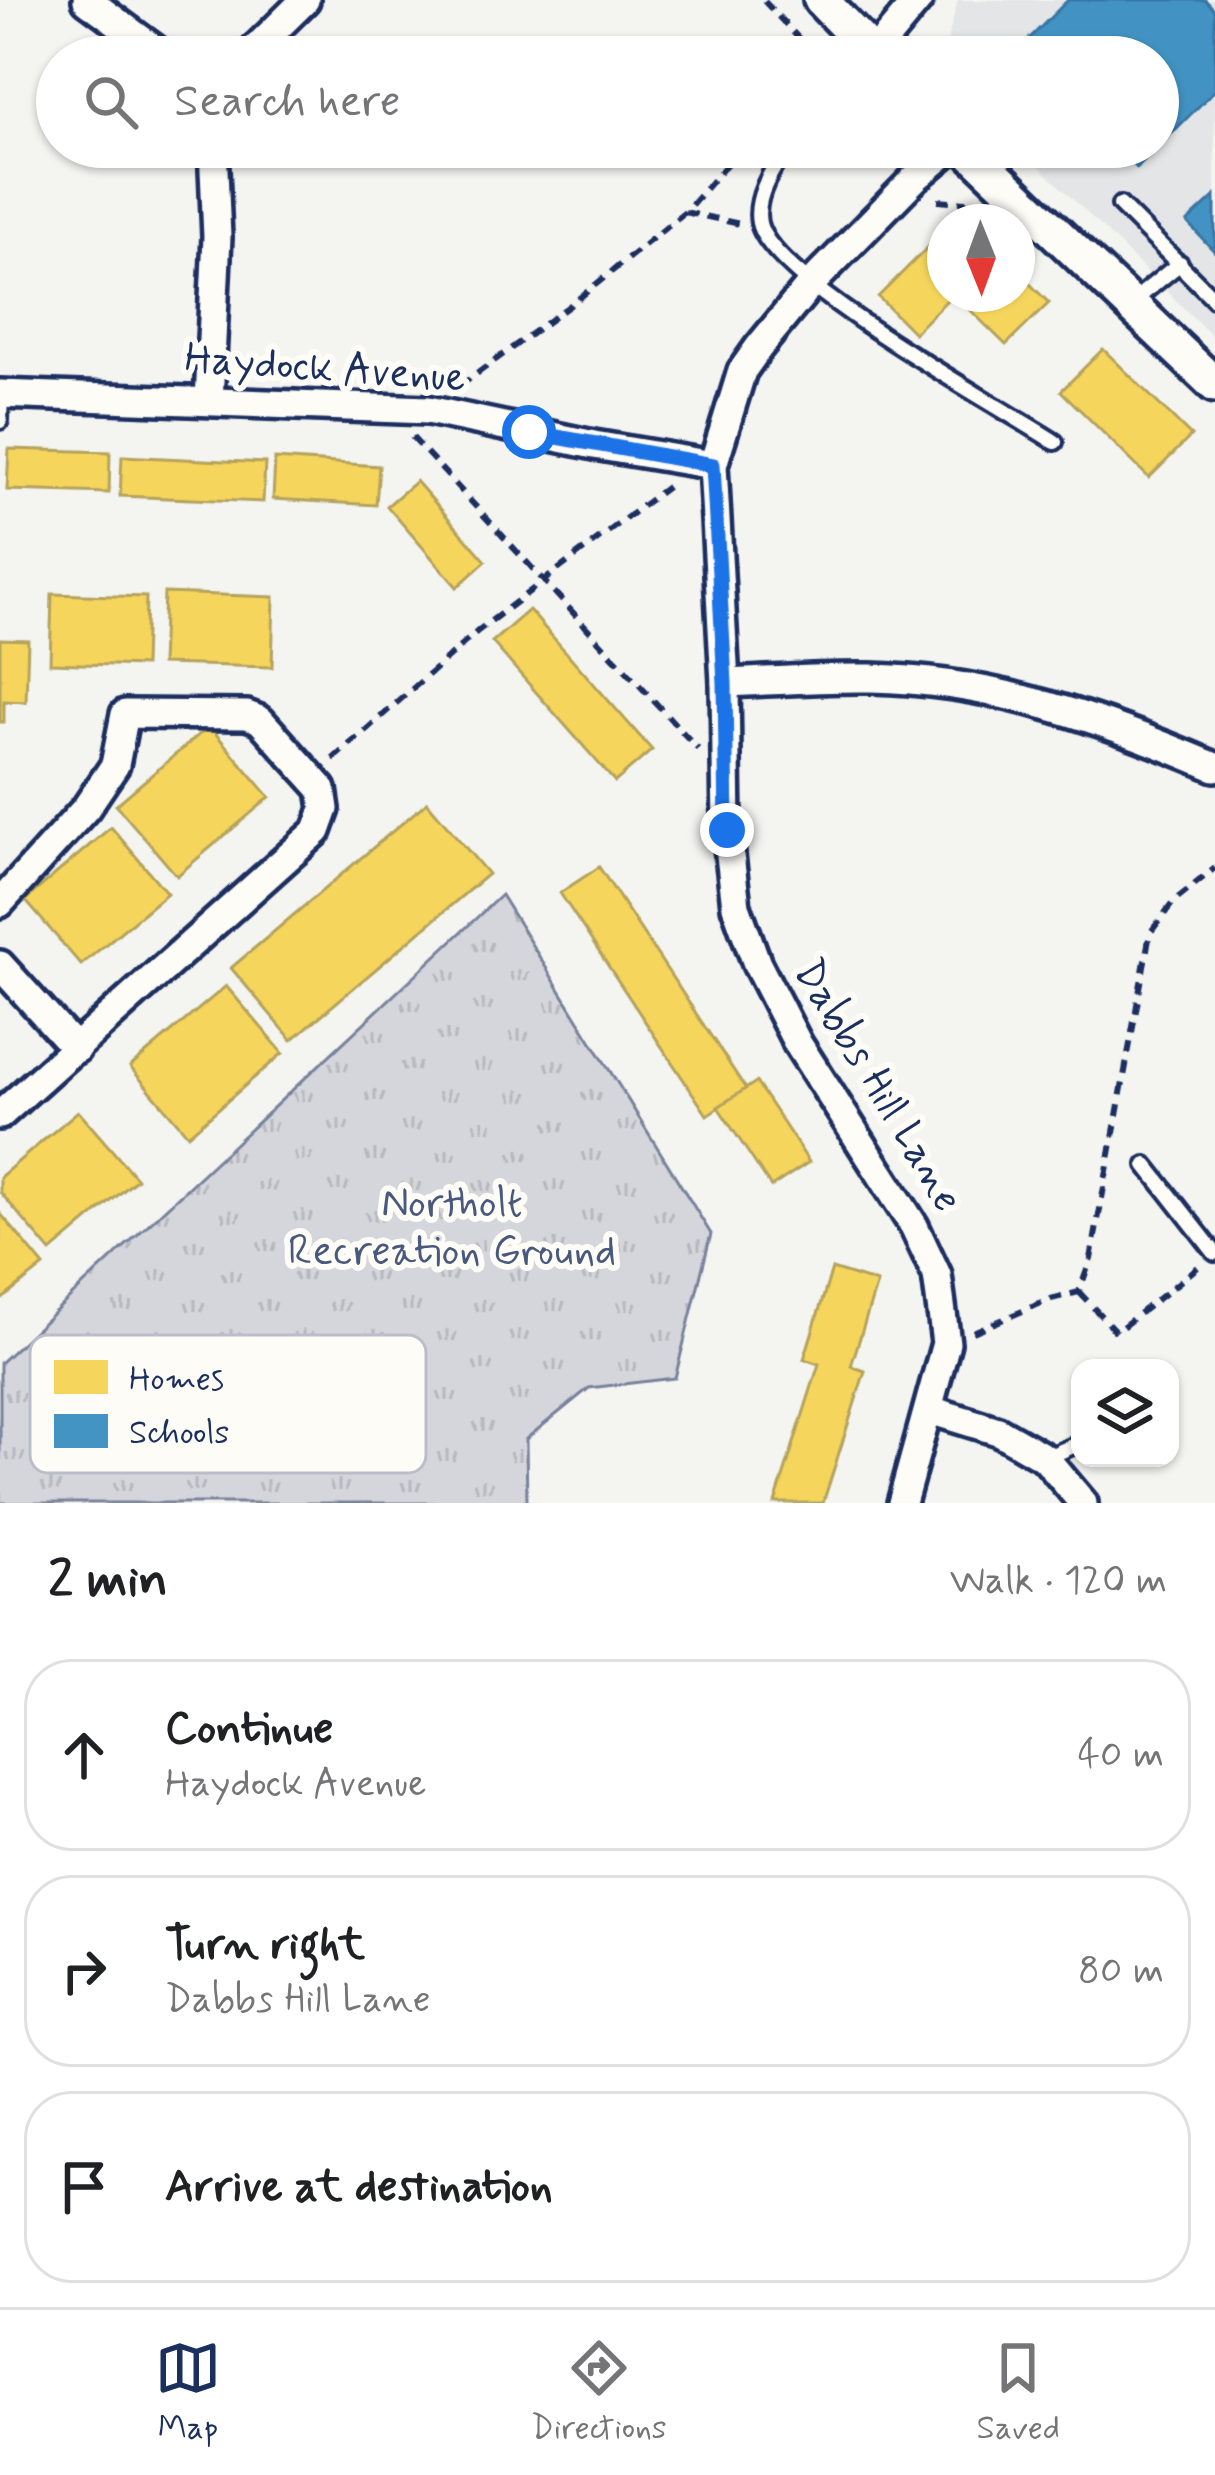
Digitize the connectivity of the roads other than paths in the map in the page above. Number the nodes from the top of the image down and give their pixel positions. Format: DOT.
graph roads {
  1 [pos="86,0"];
  2 [pos="305,0"];
  3 [pos="820,0"];
  4 [pos="919,0"];
  5 [pos="137,36"];
  6 [pos="268,36"];
  7 [pos="855,36"];
  8 [pos="891,36"];
  9 [pos="214,168"];
  10 [pos="777,168"];
  11 [pos="926,168"];
  12 [pos="988,168"];
  13 [pos="1120,205"];
  14 [pos="1180,263"];
  15 [pos="810,284"];
  16 [pos="1215,300"];
  17 [pos="1131,303"];
  18 [pos="1215,385"];
  19 [pos="1,394"];
  20 [pos="209,401"];
  21 [pos="0,421"];
  22 [pos="1055,442"];
  23 [pos="713,465"];
  24 [pos="725,683"];
  25 [pos="1215,767"];
  26 [pos="0,903"];
  27 [pos="0,965"];
  28 [pos="76,1049"];
  29 [pos="0,1115"];
  30 [pos="1146,1165"];
  31 [pos="1215,1253"];
  32 [pos="930,1411"];
  33 [pos="1071,1447"];
  34 [pos="1045,1458"];
  35 [pos="902,1503"];
  36 [pos="1083,1503"];
  1 -- 5 [label="street"];
  2 -- 6 [label="street"];
  3 -- 7 [label="street"];
  4 -- 8 [label="street"];
  9 -- 20 [label="street"];
  10 -- 15 [label="lane"];
  11 -- 15 [label="street, Dabbs Hill Lane"];
  12 -- 17 [label="street"];
  13 -- 14 [label="lane"];
  14 -- 16 [label="lane"];
  14 -- 17 [label="lane"];
  15 -- 22 [label="lane"];
  15 -- 23 [label="street, Dabbs Hill Lane"];
  17 -- 18 [label="street"];
  19 -- 20 [label="street, Haydock Avenue"];
  19 -- 21 [label="lane"];
  20 -- 23 [label="street, Haydock Avenue"];
  23 -- 24 [label="street, Dabbs Hill Lane"];
  24 -- 25 [label="street"];
  24 -- 32 [label="street, Dabbs Hill Lane"];
  26 -- 28 [label="street"];
  27 -- 28 [label="street"];
  28 -- 29 [label="street"];
  30 -- 31 [label="lane"];
  32 -- 34 [label="street"];
  32 -- 35 [label="street, Dabbs Hill Lane"];
  33 -- 34 [label="lane"];
  34 -- 36 [label="street"];
}
